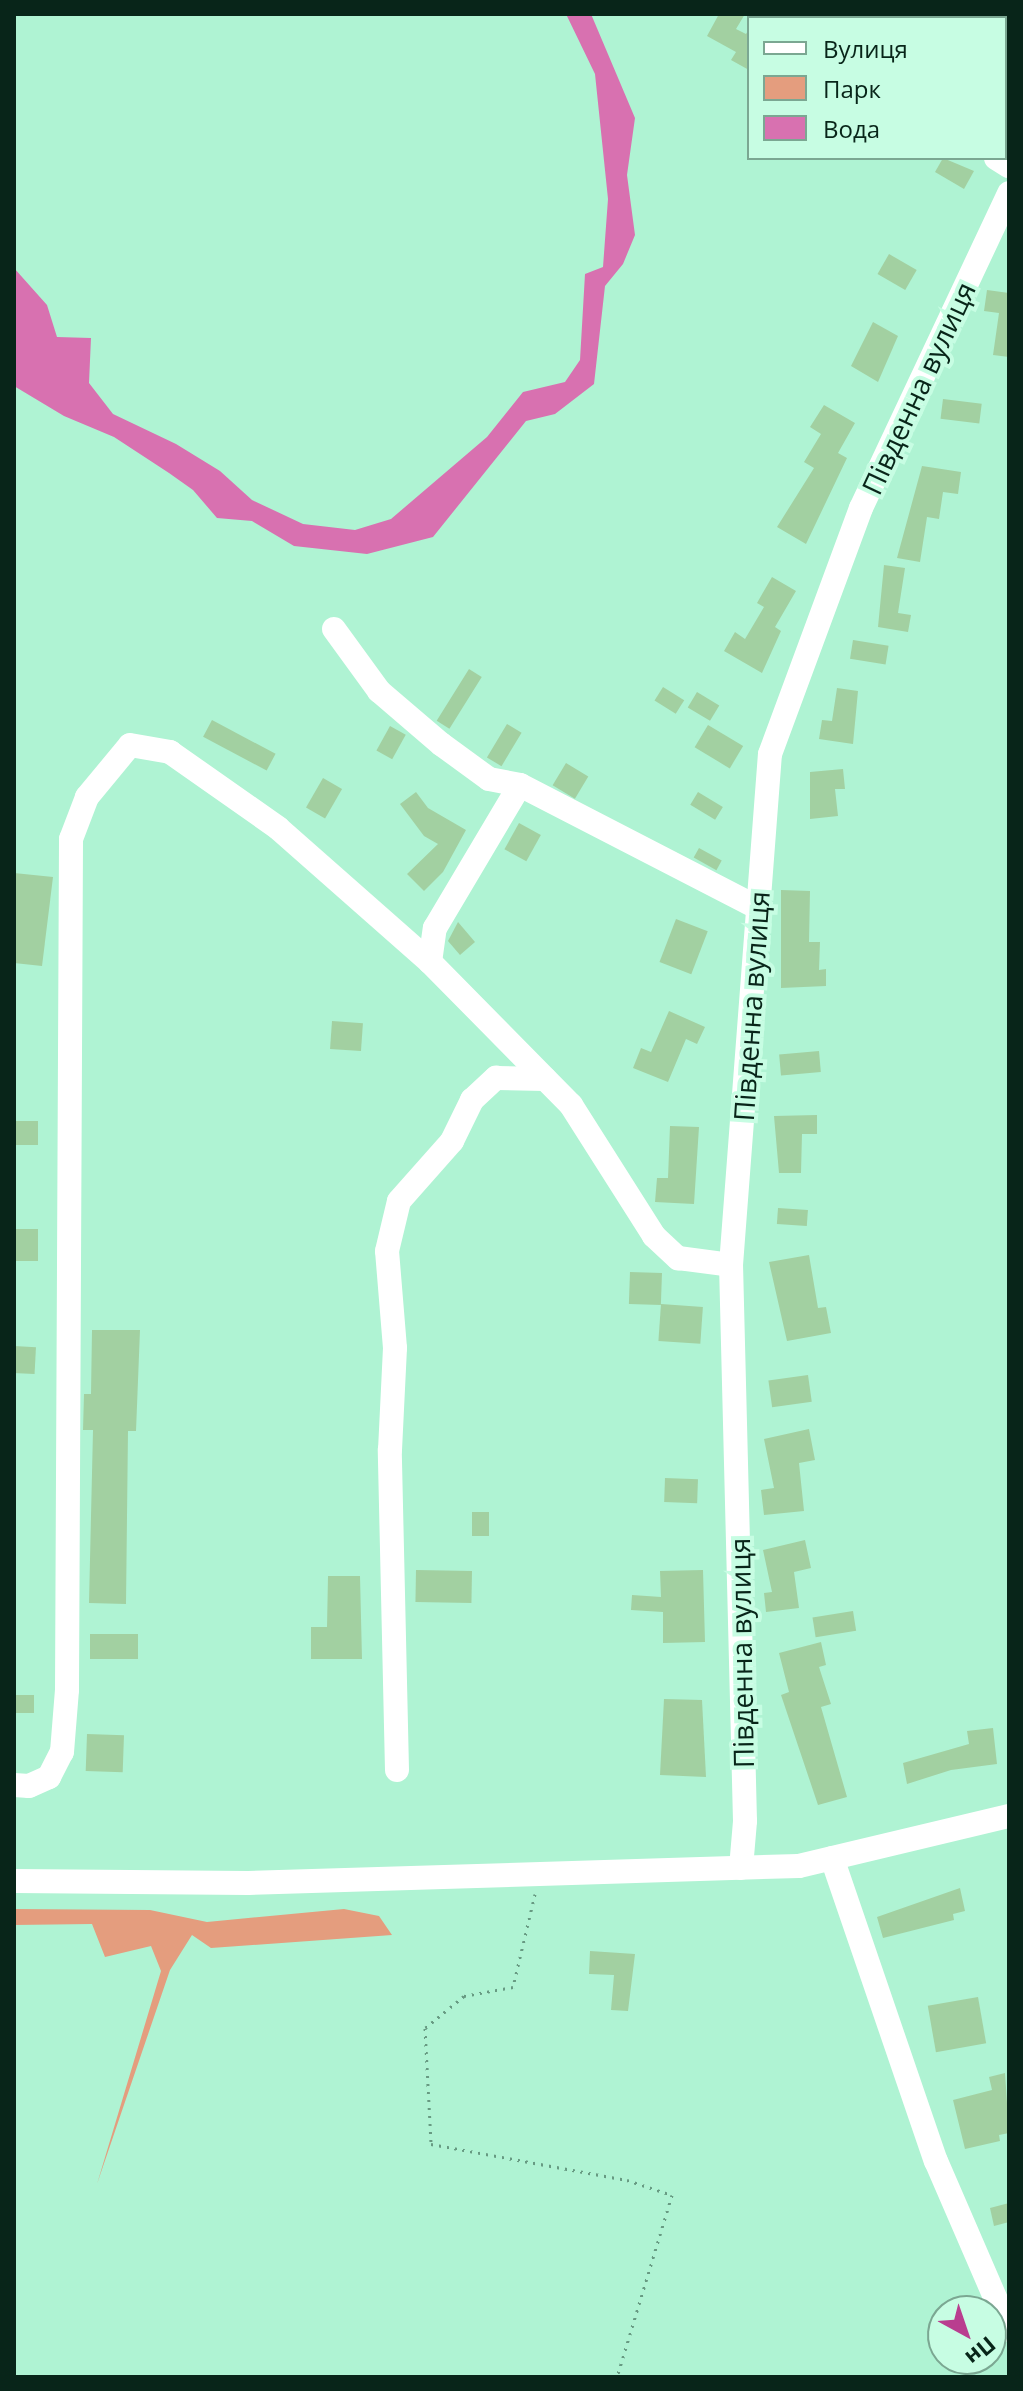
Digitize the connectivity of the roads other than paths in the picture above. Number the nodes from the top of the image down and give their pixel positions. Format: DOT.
graph roads {
  1 [pos="1009,193"];
  2 [pos="334,629"];
  3 [pos="520,785"];
  4 [pos="758,908"];
  5 [pos="430,962"];
  6 [pos="545,1079"];
  7 [pos="731,1265"];
  8 [pos="397,1770"];
  9 [pos="14,1785"];
  10 [pos="1009,1816"];
  11 [pos="832,1858"];
  12 [pos="741,1868"];
  13 [pos="14,1881"];
  14 [pos="1009,2330"];
  1 -- 4 [label="street, Південна вулиця"];
  2 -- 3 [label="street"];
  3 -- 4 [label="street"];
  3 -- 5 [label="street"];
  4 -- 7 [label="street, Південна вулиця"];
  5 -- 6 [label="street"];
  5 -- 9 [label="street"];
  6 -- 7 [label="street"];
  6 -- 8 [label="street"];
  7 -- 12 [label="street, Південна вулиця"];
  10 -- 11 [label="street"];
  11 -- 12 [label="street"];
  11 -- 14 [label="street"];
  12 -- 13 [label="street"];
}
